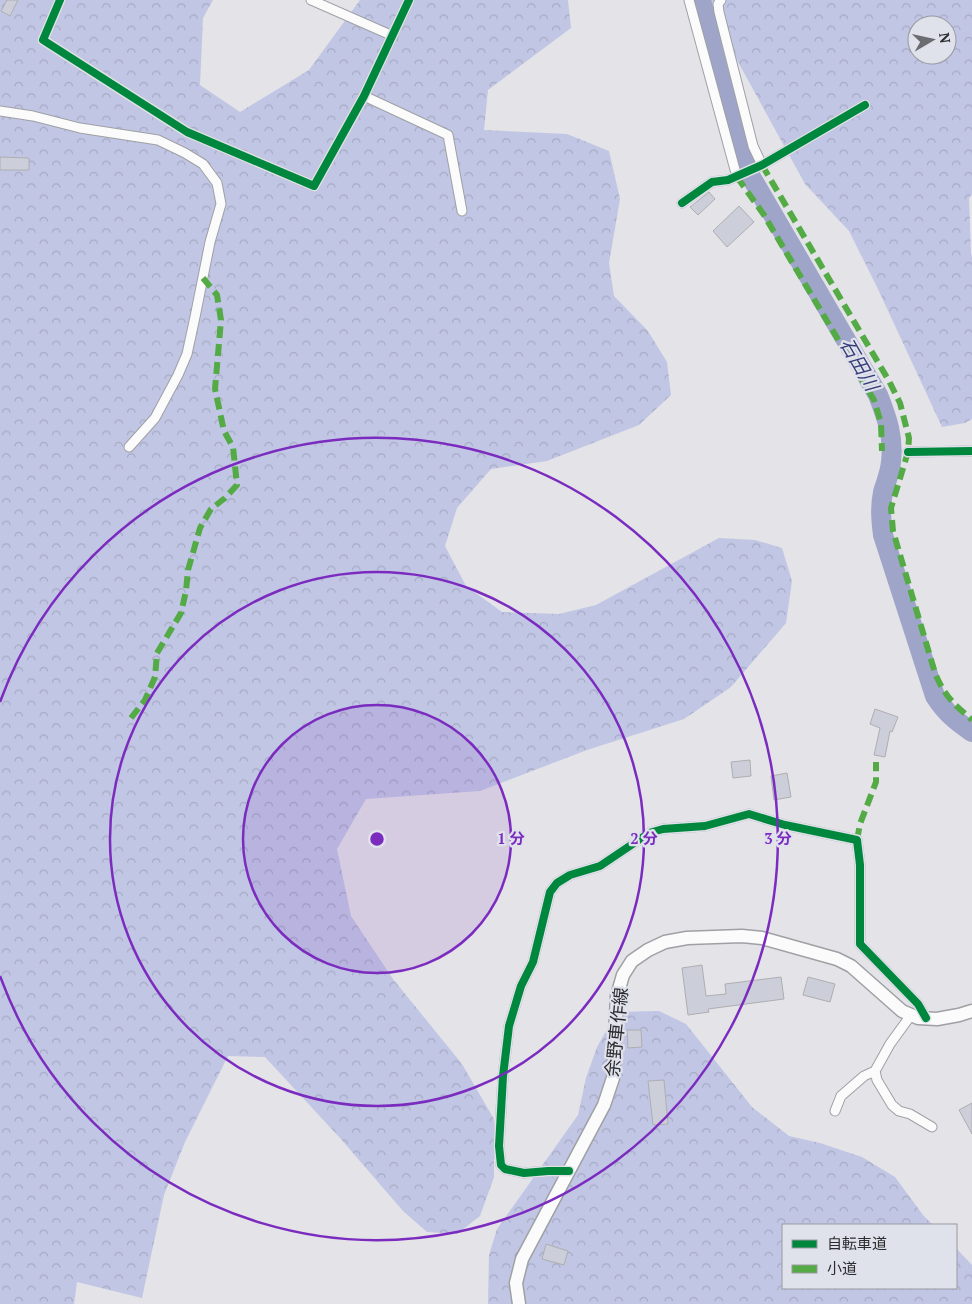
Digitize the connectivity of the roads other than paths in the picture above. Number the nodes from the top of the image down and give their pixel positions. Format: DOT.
graph roads {
  1 [pos="60,0"];
  2 [pos="311,0"];
  3 [pos="409,0"];
  4 [pos="690,0"];
  5 [pos="721,0"];
  6 [pos="393,36"];
  7 [pos="364,96"];
  8 [pos="865,105"];
  9 [pos="0,111"];
  10 [pos="762,165"];
  11 [pos="737,177"];
  12 [pos="682,203"];
  13 [pos="462,211"];
  14 [pos="129,447"];
  15 [pos="972,451"];
  16 [pos="908,452"];
  17 [pos="972,1011"];
  18 [pos="911,1015"];
  19 [pos="926,1018"];
  20 [pos="875,1071"];
  21 [pos="835,1111"];
  22 [pos="932,1128"];
  23 [pos="569,1171"];
  24 [pos="519,1304"];
  1 -- 7 [label="street"];
  2 -- 6 [label="street"];
  3 -- 6 [label="street"];
  4 -- 11 [label="street"];
  5 -- 10 [label="street"];
  6 -- 7 [label="street"];
  7 -- 13 [label="street"];
  8 -- 10 [label="street"];
  9 -- 14 [label="street"];
  10 -- 11 [label="street"];
  11 -- 12 [label="street"];
  15 -- 16 [label="street"];
  17 -- 19 [label="main road, 余野車作線"];
  18 -- 19 [label="main road, 余野車作線"];
  18 -- 20 [label="street"];
  18 -- 23 [label="main road, 余野車作線"];
  19 -- 23 [label="street"];
  20 -- 21 [label="street"];
  20 -- 22 [label="street"];
  23 -- 24 [label="main road, 余野車作線"];
}
